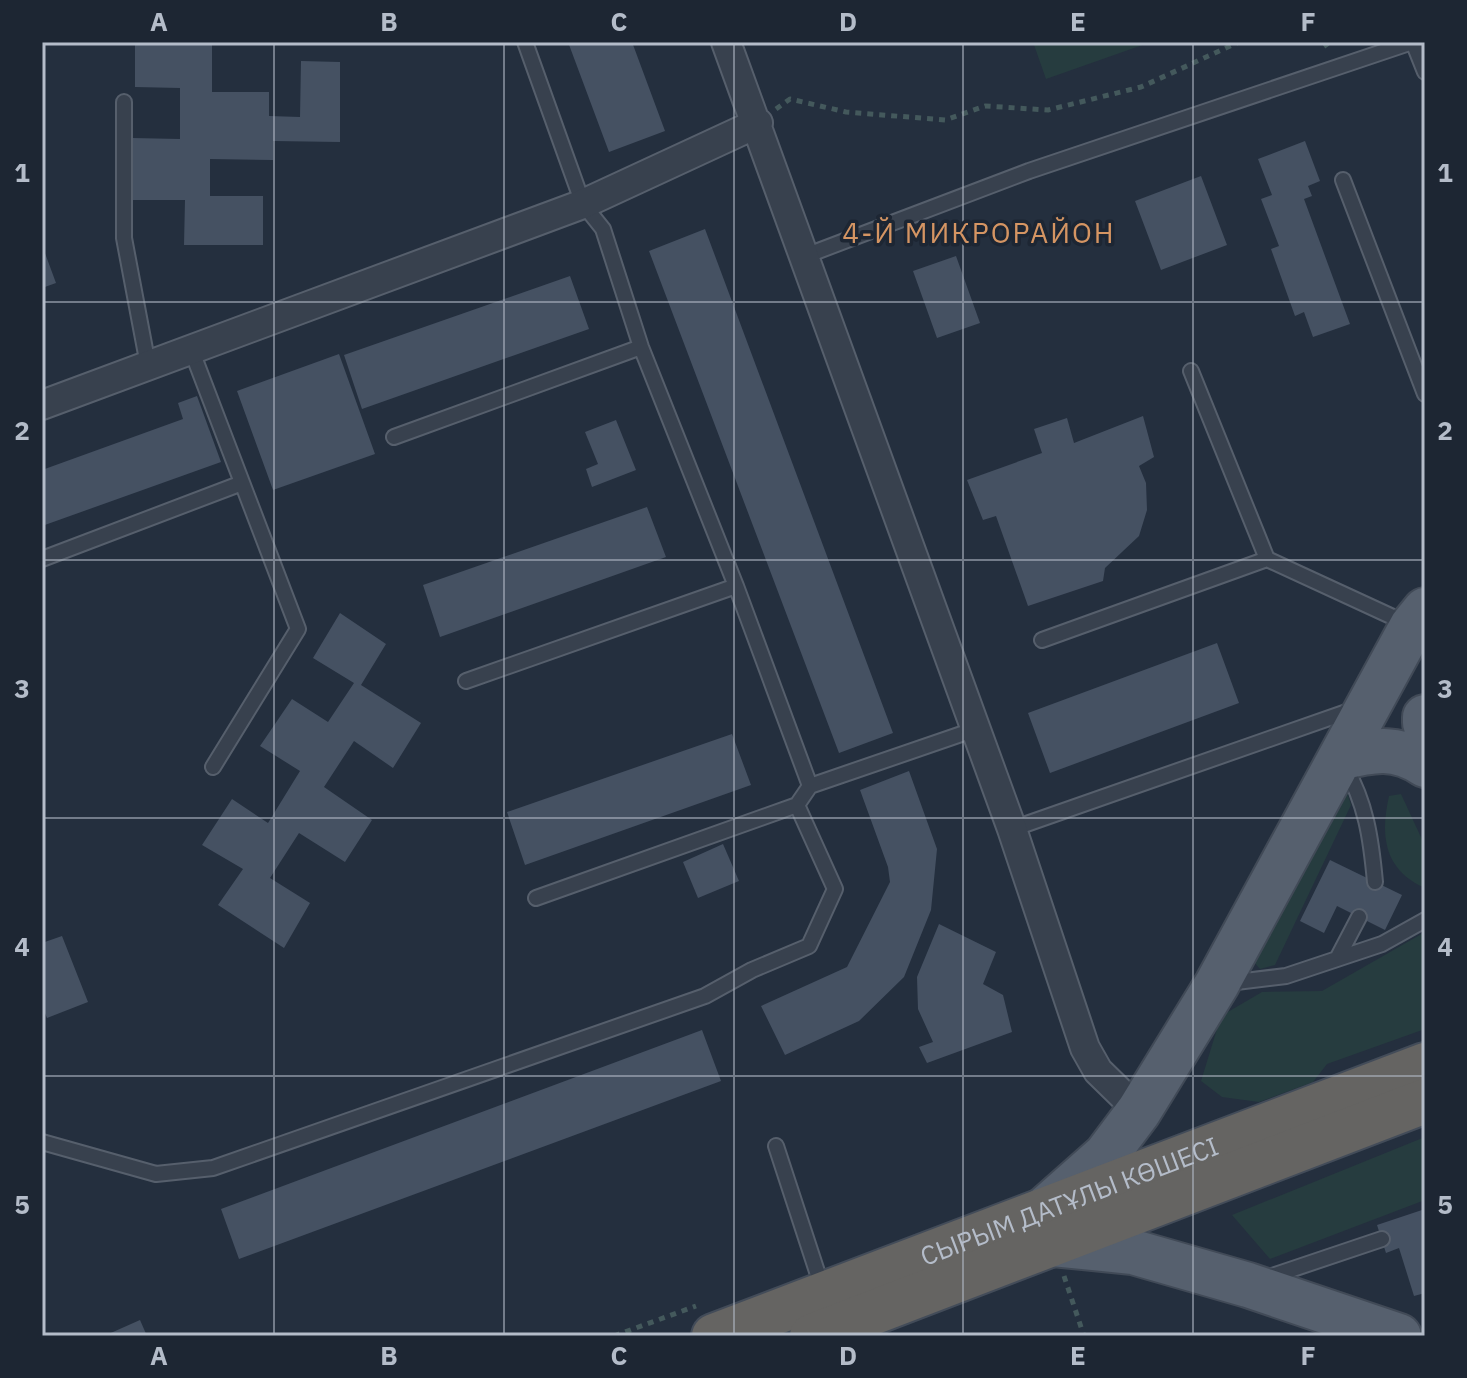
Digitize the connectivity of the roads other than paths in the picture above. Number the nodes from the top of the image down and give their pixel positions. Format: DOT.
graph roads {
  1 [pos="525,42"];
  2 [pos="726,42"];
  3 [pos="1413,42"];
  4 [pos="1425,72"];
  5 [pos="124,102"];
  6 [pos="758,123"];
  7 [pos="1343,180"];
  8 [pos="583,204"];
  9 [pos="805,256"];
  10 [pos="641,347"];
  11 [pos="191,349"];
  12 [pos="148,365"];
  13 [pos="1191,371"];
  14 [pos="1425,394"];
  15 [pos="42,405"];
  16 [pos="394,437"];
  17 [pos="242,483"];
  18 [pos="42,559"];
  19 [pos="1267,559"];
  20 [pos="736,586"];
  21 [pos="1418,618"];
  22 [pos="1042,640"];
  23 [pos="466,681"];
  24 [pos="1369,704"];
  25 [pos="1425,717"];
  26 [pos="1425,723"];
  27 [pos="976,729"];
  28 [pos="1340,758"];
  29 [pos="1425,765"];
  30 [pos="213,767"];
  31 [pos="810,786"];
  32 [pos="797,805"];
  33 [pos="1012,829"];
  34 [pos="1375,882"];
  35 [pos="536,898"];
  36 [pos="1359,917"];
  37 [pos="1425,920"];
  38 [pos="1337,959"];
  39 [pos="1217,984"];
  40 [pos="1425,1065"];
  41 [pos="1425,1101"];
  42 [pos="1139,1111"];
  43 [pos="42,1142"];
  44 [pos="776,1146"];
  45 [pos="1046,1229"];
  46 [pos="1382,1239"];
  47 [pos="1248,1285"];
  48 [pos="828,1323"];
  49 [pos="1376,1332"];
  50 [pos="714,1336"];
  1 -- 8 [label="lane"];
  2 -- 6 [label="street"];
  3 -- 4 [label="lane"];
  3 -- 9 [label="lane"];
  5 -- 12 [label="lane"];
  6 -- 8 [label="street"];
  6 -- 9 [label="street"];
  7 -- 14 [label="lane"];
  8 -- 10 [label="lane"];
  8 -- 11 [label="street"];
  9 -- 27 [label="street"];
  10 -- 16 [label="lane"];
  10 -- 20 [label="lane"];
  11 -- 12 [label="street"];
  11 -- 17 [label="lane"];
  12 -- 15 [label="street"];
  13 -- 19 [label="lane"];
  17 -- 18 [label="lane"];
  17 -- 30 [label="lane"];
  19 -- 21 [label="lane"];
  19 -- 22 [label="lane"];
  20 -- 23 [label="lane"];
  20 -- 31 [label="lane"];
  21 -- 24 [label="main road"];
  24 -- 28 [label="main road"];
  24 -- 33 [label="lane"];
  25 -- 26 [label="main road"];
  27 -- 31 [label="lane"];
  27 -- 33 [label="street"];
  28 -- 29 [label="main road"];
  28 -- 34 [label="lane"];
  28 -- 39 [label="main road"];
  31 -- 32 [label="lane"];
  32 -- 35 [label="lane"];
  32 -- 43 [label="lane"];
  33 -- 42 [label="street"];
  36 -- 38 [label="lane"];
  37 -- 38 [label="lane"];
  38 -- 39 [label="lane"];
  39 -- 42 [label="main road"];
  40 -- 45 [label="highway, СЫРЫМ ДАТҰЛЫ КӨШЕСІ"];
  41 -- 45 [label="highway, СЫРЫМ ДАТҰЛЫ КӨШЕСІ"];
  42 -- 45 [label="main road"];
  44 -- 48 [label="lane"];
  45 -- 47 [label="main road"];
  45 -- 48 [label="highway, СЫРЫМ ДАТҰЛЫ КӨШЕСІ"];
  46 -- 47 [label="lane"];
  47 -- 49 [label="main road"];
  48 -- 50 [label="highway, СЫРЫМ ДАТҰЛЫ КӨШЕСІ"];
}
